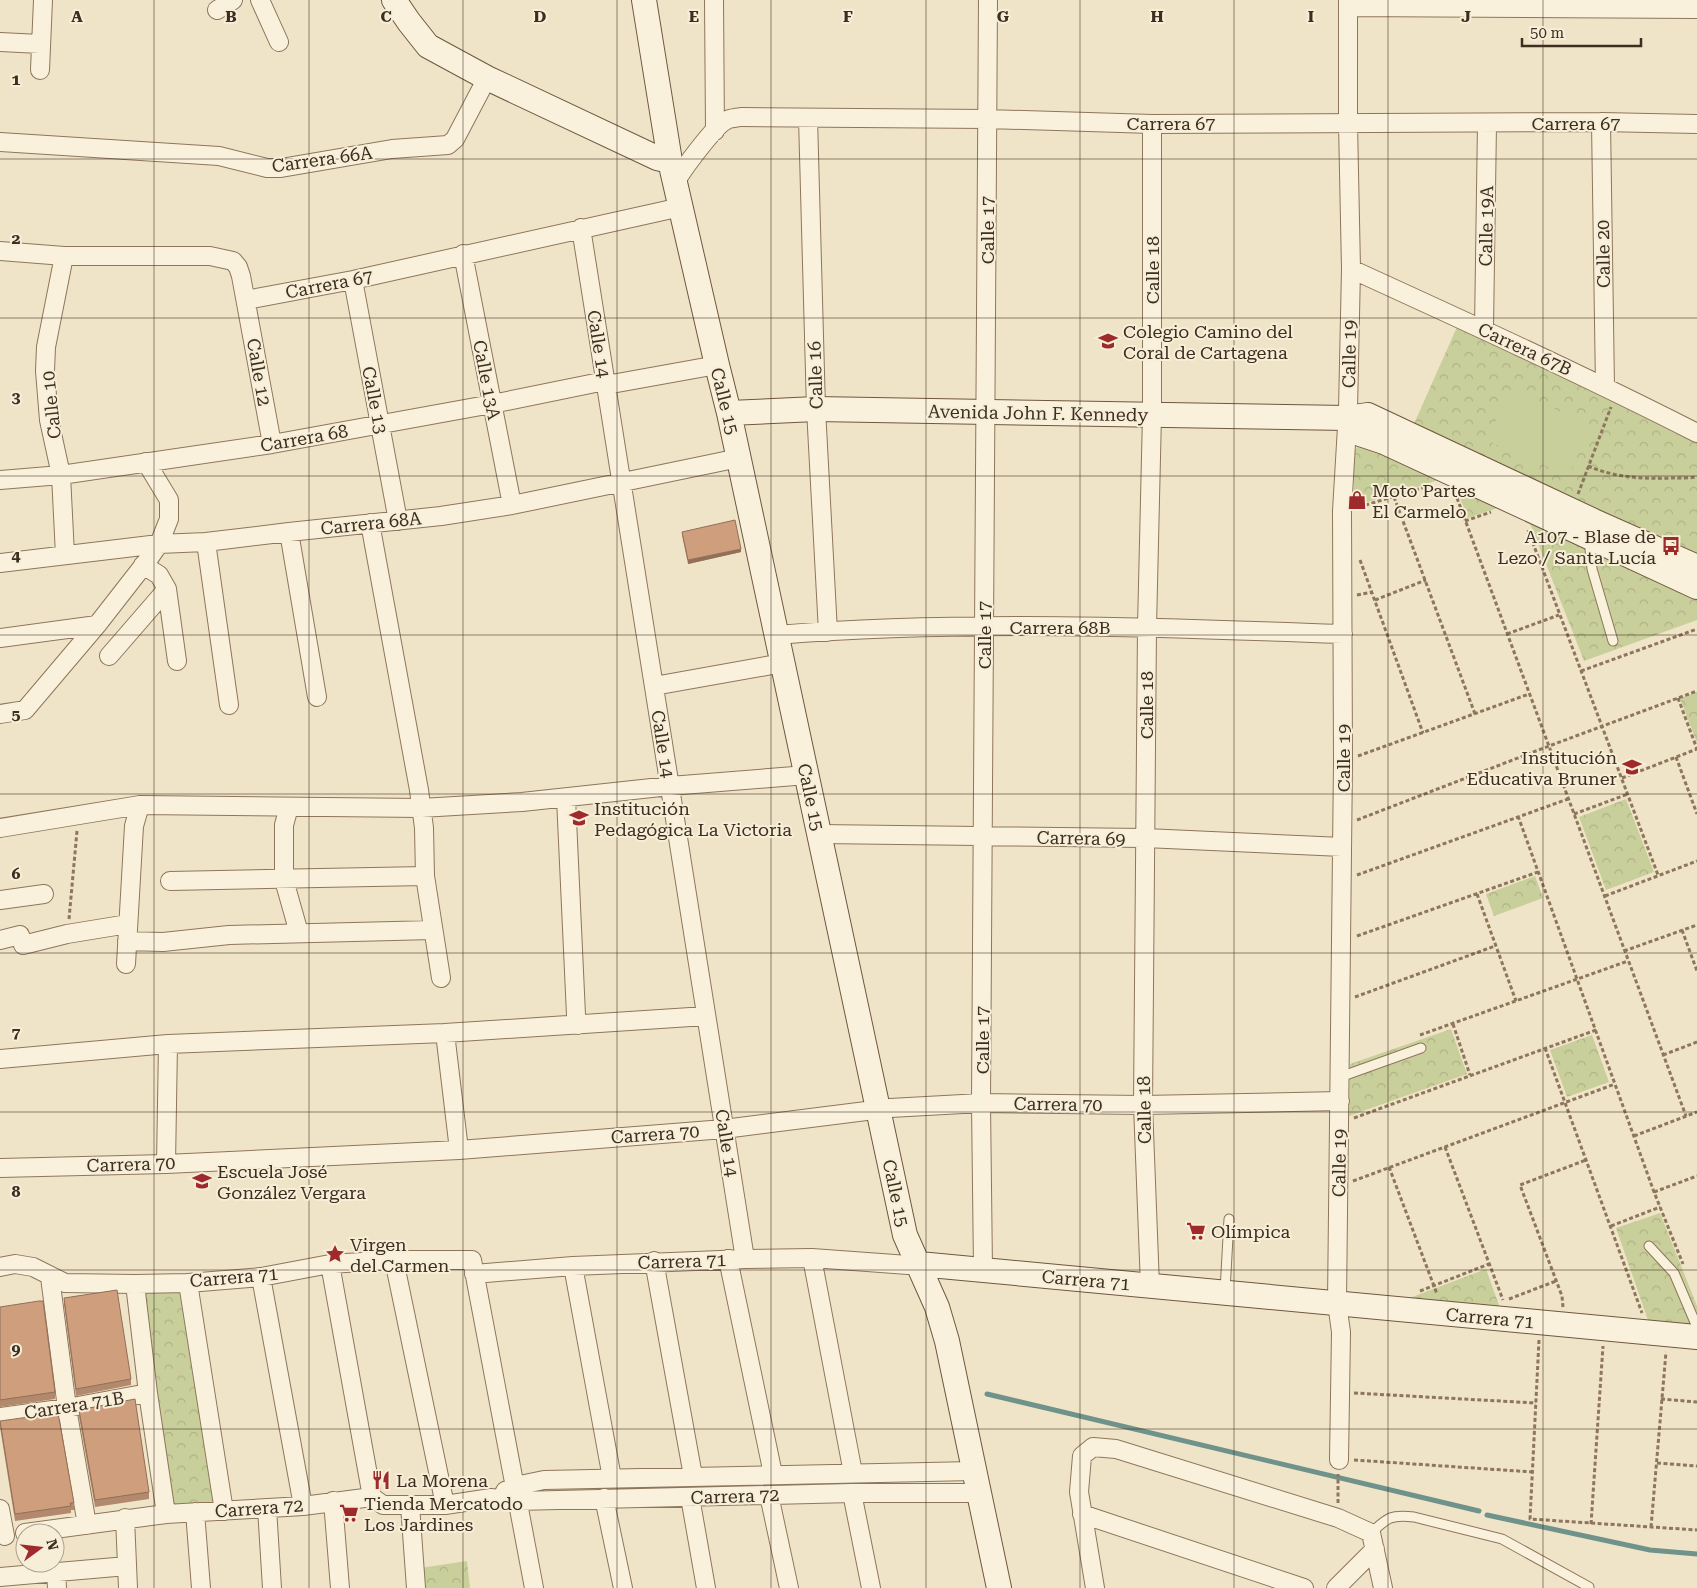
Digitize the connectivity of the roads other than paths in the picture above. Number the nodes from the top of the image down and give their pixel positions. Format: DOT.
graph roads {
  1 [pos="43,0"];
  2 [pos="233,0"];
  3 [pos="260,0"];
  4 [pos="394,0"];
  5 [pos="644,0"];
  6 [pos="714,0"];
  7 [pos="988,0"];
  8 [pos="1348,4"];
  9 [pos="1697,9"];
  10 [pos="217,10"];
  11 [pos="0,42"];
  12 [pos="279,42"];
  13 [pos="40,44"];
  14 [pos="40,70"];
  15 [pos="487,78"];
  16 [pos="808,118"];
  17 [pos="988,119"];
  18 [pos="1601,122"];
  19 [pos="1348,123"];
  20 [pos="1488,123"];
  21 [pos="1152,124"];
  22 [pos="1697,124"];
  23 [pos="715,131"];
  24 [pos="0,142"];
  25 [pos="673,172"];
  26 [pos="681,207"];
  27 [pos="581,228"];
  28 [pos="0,251"];
  29 [pos="463,254"];
  30 [pos="64,256"];
  31 [pos="1351,269"];
  32 [pos="353,280"];
  33 [pos="246,300"];
  34 [pos="1484,329"];
  35 [pos="717,366"];
  36 [pos="605,383"];
  37 [pos="1611,390"];
  38 [pos="492,404"];
  39 [pos="816,409"];
  40 [pos="986,413"];
  41 [pos="729,414"];
  42 [pos="1152,414"];
  43 [pos="1347,418"];
  44 [pos="380,425"];
  45 [pos="1697,433"];
  46 [pos="272,444"];
  47 [pos="739,458"];
  48 [pos="146,462"];
  49 [pos="61,475"];
  50 [pos="0,480"];
  51 [pos="621,482"];
  52 [pos="512,505"];
  53 [pos="398,521"];
  54 [pos="370,523"];
  55 [pos="289,532"];
  56 [pos="1589,536"];
  57 [pos="206,542"];
  58 [pos="159,544"];
  59 [pos="65,554"];
  60 [pos="0,563"];
  61 [pos="143,565"];
  62 [pos="1697,567"];
  63 [pos="1697,587"];
  64 [pos="167,589"];
  65 [pos="97,625"];
  66 [pos="984,626"];
  67 [pos="1147,627"];
  68 [pos="828,632"];
  69 [pos="1343,634"];
  70 [pos="777,636"];
  71 [pos="0,638"];
  72 [pos="1613,641"];
  73 [pos="109,656"];
  74 [pos="177,661"];
  75 [pos="783,664"];
  76 [pos="654,686"];
  77 [pos="317,697"];
  78 [pos="229,705"];
  79 [pos="0,714"];
  80 [pos="806,775"];
  81 [pos="670,786"];
  82 [pos="566,798"];
  83 [pos="140,805"];
  84 [pos="289,807"];
  85 [pos="421,808"];
  86 [pos="0,825"];
  87 [pos="819,834"];
  88 [pos="983,837"];
  89 [pos="1145,838"];
  90 [pos="1342,847"];
  91 [pos="425,876"];
  92 [pos="284,880"];
  93 [pos="170,881"];
  94 [pos="44,894"];
  95 [pos="0,900"];
  96 [pos="433,930"];
  97 [pos="128,933"];
  98 [pos="299,933"];
  99 [pos="0,940"];
  100 [pos="126,964"];
  101 [pos="442,978"];
  102 [pos="706,1016"];
  103 [pos="578,1025"];
  104 [pos="445,1033"];
  105 [pos="168,1044"];
  106 [pos="1421,1048"];
  107 [pos="0,1059"];
  108 [pos="1340,1077"];
  109 [pos="1340,1101"];
  110 [pos="982,1103"];
  111 [pos="1143,1105"];
  112 [pos="878,1108"];
  113 [pos="724,1129"];
  114 [pos="459,1150"];
  115 [pos="166,1164"];
  116 [pos="0,1168"];
  117 [pos="1228,1219"];
  118 [pos="1649,1246"];
  119 [pos="812,1258"];
  120 [pos="737,1259"];
  121 [pos="394,1260"];
  122 [pos="654,1261"];
  123 [pos="330,1264"];
  124 [pos="919,1264"];
  125 [pos="573,1266"];
  126 [pos="0,1267"];
  127 [pos="473,1267"];
  128 [pos="982,1270"];
  129 [pos="50,1277"];
  130 [pos="261,1278"];
  131 [pos="188,1283"];
  132 [pos="135,1284"];
  133 [pos="1150,1286"];
  134 [pos="1225,1293"];
  135 [pos="1337,1303"];
  136 [pos="1697,1327"];
  137 [pos="1697,1337"];
  138 [pos="148,1393"];
  139 [pos="67,1408"];
  140 [pos="0,1417"];
  141 [pos="1346,1459"];
  142 [pos="853,1473"];
  143 [pos="773,1474"];
  144 [pos="693,1476"];
  145 [pos="612,1478"];
  146 [pos="977,1482"];
  147 [pos="852,1493"];
  148 [pos="516,1494"];
  149 [pos="769,1495"];
  150 [pos="372,1497"];
  151 [pos="690,1497"];
  152 [pos="604,1498"];
  153 [pos="333,1501"];
  154 [pos="410,1505"];
  155 [pos="445,1505"];
  156 [pos="303,1506"];
  157 [pos="267,1508"];
  158 [pos="0,1509"];
  159 [pos="196,1512"];
  160 [pos="224,1512"];
  161 [pos="166,1514"];
  162 [pos="1082,1514"];
  163 [pos="125,1518"];
  164 [pos="87,1525"];
  165 [pos="65,1528"];
  166 [pos="15,1534"];
  167 [pos="2,1536"];
  168 [pos="1373,1541"];
  169 [pos="127,1566"];
  170 [pos="0,1577"];
  171 [pos="56,1580"];
  172 [pos="1589,1587"];
  173 [pos="128,1588"];
  174 [pos="201,1588"];
  175 [pos="272,1588"];
  176 [pos="340,1588"];
  177 [pos="416,1588"];
  178 [pos="534,1588"];
  179 [pos="623,1588"];
  180 [pos="706,1588"];
  181 [pos="789,1588"];
  182 [pos="871,1588"];
  183 [pos="999,1588"];
  184 [pos="1095,1588"];
  185 [pos="1304,1588"];
  186 [pos="1336,1588"];
  187 [pos="1383,1588"];
  1 -- 13 [label="street"];
  2 -- 10 [label="street"];
  3 -- 12 [label="street"];
  4 -- 15 [label="street"];
  5 -- 25 [label="street, Calle 15"];
  6 -- 23 [label="street"];
  7 -- 17 [label="street, Calle 17"];
  8 -- 9 [label="street"];
  8 -- 19 [label="street, Calle 19"];
  11 -- 13 [label="street"];
  13 -- 14 [label="street"];
  15 -- 24 [label="street, Carrera 66A"];
  15 -- 25 [label="street"];
  16 -- 17 [label="street, Carrera 67"];
  16 -- 23 [label="street, Carrera 67"];
  16 -- 39 [label="street, Calle 16"];
  17 -- 21 [label="street, Carrera 67"];
  17 -- 40 [label="street, Calle 17"];
  18 -- 20 [label="street, Carrera 67"];
  18 -- 22 [label="street, Carrera 67"];
  18 -- 37 [label="street, Calle 20"];
  19 -- 20 [label="street, Carrera 67"];
  19 -- 21 [label="street, Carrera 67"];
  19 -- 31 [label="street, Calle 19"];
  20 -- 34 [label="street, Calle 19A"];
  21 -- 42 [label="street, Calle 18"];
  23 -- 25 [label="street, Carrera 67"];
  25 -- 26 [label="street, Calle 15"];
  26 -- 27 [label="street, Carrera 67"];
  26 -- 35 [label="street, Calle 15"];
  27 -- 29 [label="street, Carrera 67"];
  27 -- 36 [label="street, Calle 14"];
  28 -- 30 [label="street"];
  29 -- 32 [label="street, Carrera 67"];
  29 -- 38 [label="street, Calle 13A"];
  30 -- 33 [label="street"];
  30 -- 49 [label="street, Calle 10"];
  31 -- 34 [label="street, Carrera 67B"];
  31 -- 43 [label="street, Calle 19"];
  32 -- 33 [label="street, Carrera 67"];
  32 -- 44 [label="street, Calle 13"];
  33 -- 46 [label="street, Calle 12"];
  34 -- 37 [label="street, Carrera 67B"];
  35 -- 36 [label="street, Carrera 68"];
  35 -- 41 [label="street, Calle 15"];
  36 -- 38 [label="street, Carrera 68"];
  36 -- 51 [label="street, Calle 14"];
  37 -- 45 [label="street, Carrera 67B"];
  38 -- 44 [label="street, Carrera 68"];
  38 -- 52 [label="street, Calle 13A"];
  39 -- 40 [label="street, Avenida John F. Kennedy"];
  39 -- 41 [label="street, Avenida John F. Kennedy"];
  39 -- 68 [label="street, Calle 16"];
  40 -- 42 [label="street, Avenida John F. Kennedy"];
  40 -- 66 [label="street, Calle 17"];
  41 -- 47 [label="street, Calle 15"];
  42 -- 43 [label="street, Avenida John F. Kennedy"];
  42 -- 67 [label="street, Calle 18"];
  43 -- 56 [label="street"];
  43 -- 62 [label="street, Avenida John F. Kennedy"];
  43 -- 69 [label="street, Calle 19"];
  44 -- 46 [label="street, Carrera 68"];
  44 -- 53 [label="street, Calle 13"];
  46 -- 48 [label="street, Carrera 68"];
  47 -- 51 [label="street, Carrera 68A"];
  47 -- 70 [label="street, Calle 15"];
  48 -- 49 [label="street, Carrera 68"];
  48 -- 58 [label="street"];
  49 -- 50 [label="street, Carrera 68"];
  49 -- 59 [label="street, Calle 10"];
  51 -- 52 [label="street, Carrera 68A"];
  51 -- 76 [label="street, Calle 14"];
  52 -- 53 [label="street, Carrera 68A"];
  53 -- 54 [label="street, Carrera 68A"];
  54 -- 55 [label="street, Carrera 68A"];
  54 -- 85 [label="street"];
  55 -- 57 [label="street, Carrera 68A"];
  55 -- 77 [label="street"];
  56 -- 63 [label="street"];
  56 -- 72 [label="lane"];
  57 -- 58 [label="street, Carrera 68A"];
  57 -- 78 [label="street"];
  58 -- 59 [label="street, Carrera 68A"];
  58 -- 61 [label="street"];
  59 -- 60 [label="street, Carrera 68A"];
  61 -- 64 [label="street"];
  61 -- 65 [label="street"];
  64 -- 73 [label="street"];
  64 -- 74 [label="street"];
  65 -- 71 [label="street"];
  65 -- 79 [label="street"];
  66 -- 67 [label="street, Carrera 68B"];
  66 -- 68 [label="street, Carrera 68B"];
  66 -- 88 [label="street, Calle 17"];
  67 -- 69 [label="street, Carrera 68B"];
  67 -- 89 [label="street, Calle 18"];
  68 -- 70 [label="street, Carrera 68B"];
  69 -- 90 [label="street, Calle 19"];
  70 -- 75 [label="street, Calle 15"];
  75 -- 76 [label="street"];
  75 -- 80 [label="street, Calle 15"];
  76 -- 81 [label="street, Calle 14"];
  80 -- 81 [label="street"];
  80 -- 87 [label="street, Calle 15"];
  81 -- 82 [label="street"];
  81 -- 102 [label="street, Calle 14"];
  82 -- 85 [label="street"];
  82 -- 103 [label="street"];
  83 -- 84 [label="street"];
  83 -- 86 [label="street"];
  83 -- 97 [label="street"];
  84 -- 85 [label="street"];
  84 -- 92 [label="street"];
  85 -- 91 [label="street"];
  87 -- 88 [label="street, Carrera 69"];
  87 -- 112 [label="street, Calle 15"];
  88 -- 89 [label="street, Carrera 69"];
  88 -- 110 [label="street, Calle 17"];
  89 -- 90 [label="street, Carrera 69"];
  89 -- 111 [label="street, Calle 18"];
  90 -- 108 [label="street, Calle 19"];
  91 -- 92 [label="street"];
  91 -- 96 [label="street"];
  92 -- 93 [label="street"];
  92 -- 98 [label="street"];
  94 -- 95 [label="street"];
  96 -- 98 [label="street"];
  96 -- 101 [label="street"];
  97 -- 98 [label="street"];
  97 -- 99 [label="street"];
  97 -- 100 [label="street"];
  102 -- 103 [label="street"];
  102 -- 113 [label="street, Calle 14"];
  103 -- 104 [label="street"];
  104 -- 105 [label="street"];
  104 -- 114 [label="street"];
  105 -- 107 [label="street"];
  105 -- 115 [label="street"];
  106 -- 108 [label="lane"];
  108 -- 109 [label="street, Calle 19"];
  109 -- 111 [label="street, Carrera 70"];
  109 -- 135 [label="street, Calle 19"];
  110 -- 111 [label="street, Carrera 70"];
  110 -- 112 [label="street, Carrera 70"];
  110 -- 128 [label="street, Calle 17"];
  111 -- 133 [label="street, Calle 18"];
  112 -- 113 [label="street, Carrera 70"];
  112 -- 124 [label="street, Calle 15"];
  113 -- 114 [label="street, Carrera 70"];
  113 -- 120 [label="street, Calle 14"];
  114 -- 115 [label="street, Carrera 70"];
  115 -- 116 [label="street, Carrera 70"];
  117 -- 134 [label="lane"];
  118 -- 136 [label="lane"];
  119 -- 120 [label="street, Carrera 71"];
  119 -- 124 [label="street, Carrera 71"];
  119 -- 142 [label="street"];
  120 -- 122 [label="street, Carrera 71"];
  120 -- 143 [label="street, Calle 14"];
  121 -- 123 [label="street, Carrera 71"];
  121 -- 127 [label="street, Carrera 71"];
  121 -- 155 [label="street"];
  122 -- 125 [label="street, Carrera 71"];
  122 -- 144 [label="street"];
  123 -- 130 [label="street, Carrera 71"];
  123 -- 150 [label="street"];
  124 -- 128 [label="street, Carrera 71"];
  124 -- 146 [label="street, Calle 15"];
  125 -- 127 [label="street, Carrera 71"];
  125 -- 145 [label="street"];
  126 -- 129 [label="street, Carrera 71"];
  127 -- 148 [label="street"];
  128 -- 133 [label="street, Carrera 71"];
  129 -- 132 [label="street, Carrera 71"];
  129 -- 139 [label="street"];
  130 -- 131 [label="street, Carrera 71"];
  130 -- 156 [label="street"];
  131 -- 132 [label="street, Carrera 71"];
  131 -- 160 [label="street"];
  132 -- 138 [label="street"];
  133 -- 134 [label="street, Carrera 71"];
  134 -- 135 [label="street, Carrera 71"];
  135 -- 137 [label="street, Carrera 71"];
  135 -- 141 [label="street, Calle 19"];
  138 -- 139 [label="street, Carrera 71B"];
  138 -- 161 [label="street"];
  139 -- 140 [label="street, Carrera 71B"];
  139 -- 164 [label="street"];
  142 -- 143 [label="street, Carrera 72"];
  142 -- 146 [label="street, Carrera 72"];
  143 -- 144 [label="street, Carrera 72"];
  144 -- 145 [label="street, Carrera 72"];
  145 -- 148 [label="street, Carrera 72"];
  146 -- 147 [label="street, Carrera 72"];
  146 -- 183 [label="street, Calle 15"];
  147 -- 149 [label="street, Carrera 72"];
  147 -- 182 [label="street"];
  148 -- 152 [label="street, Carrera 72"];
  148 -- 155 [label="street, Carrera 72"];
  148 -- 178 [label="street"];
  149 -- 151 [label="street, Carrera 72"];
  149 -- 181 [label="street"];
  150 -- 153 [label="street, Carrera 72"];
  150 -- 154 [label="street, Carrera 72"];
  151 -- 152 [label="street, Carrera 72"];
  151 -- 180 [label="street"];
  152 -- 179 [label="street"];
  153 -- 156 [label="street, Carrera 72"];
  153 -- 176 [label="street"];
  154 -- 155 [label="street, Carrera 72"];
  154 -- 177 [label="street"];
  156 -- 157 [label="street, Carrera 72"];
  157 -- 160 [label="street, Carrera 72"];
  157 -- 175 [label="street"];
  158 -- 167 [label="street"];
  159 -- 160 [label="street, Carrera 72"];
  159 -- 161 [label="street, Carrera 72"];
  159 -- 174 [label="street"];
  161 -- 163 [label="street, Carrera 72"];
  162 -- 168 [label="street"];
  162 -- 184 [label="street"];
  162 -- 185 [label="street"];
  163 -- 164 [label="street, Carrera 72"];
  163 -- 169 [label="street"];
  164 -- 165 [label="street, Carrera 72"];
  166 -- 167 [label="street, Carrera 72"];
  168 -- 172 [label="lane"];
  168 -- 186 [label="street"];
  168 -- 187 [label="street"];
  169 -- 171 [label="street"];
  169 -- 173 [label="street"];
  170 -- 171 [label="street"];
}
